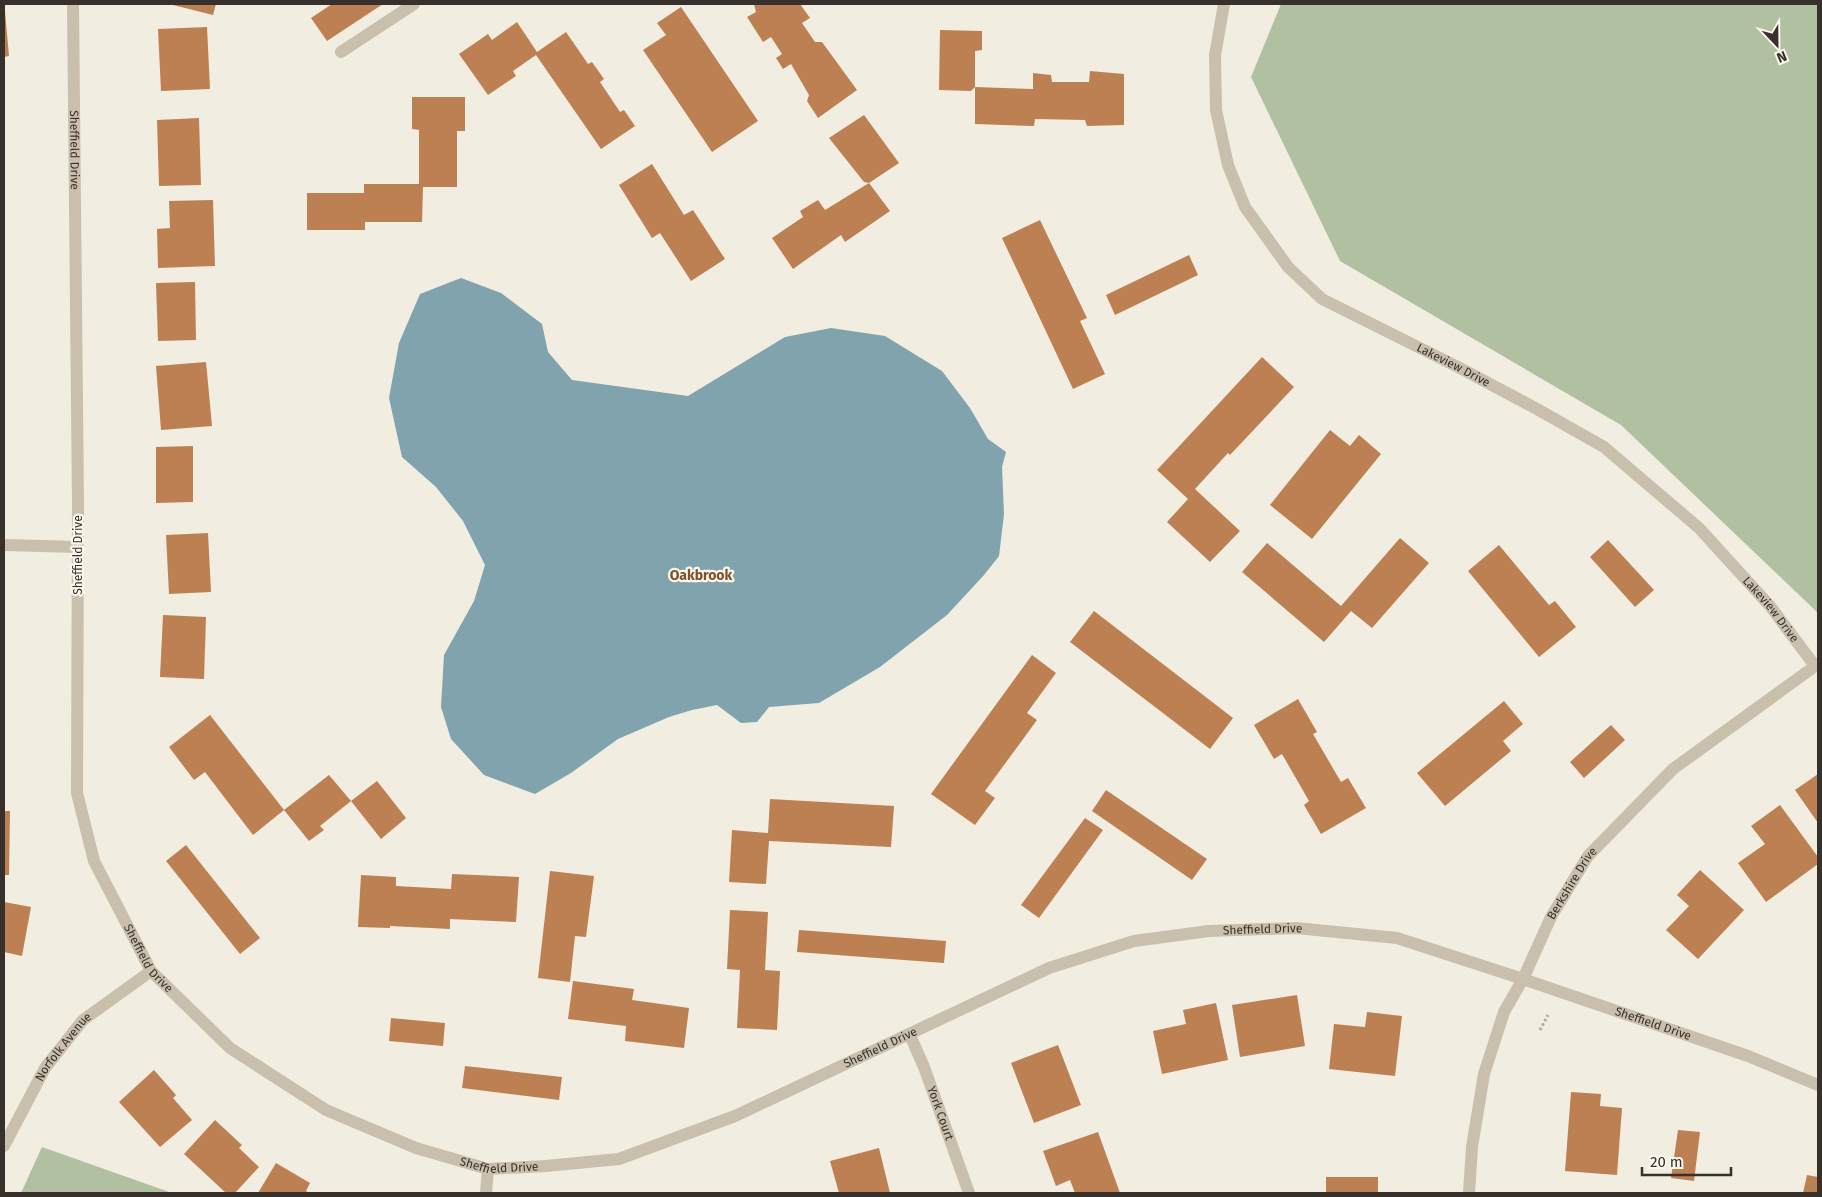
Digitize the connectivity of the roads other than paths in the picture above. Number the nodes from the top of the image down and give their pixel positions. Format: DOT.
graph roads {
  1 [pos="73,4"];
  2 [pos="414,4"];
  3 [pos="1224,4"];
  4 [pos="341,52"];
  5 [pos="4,545"];
  6 [pos="78,547"];
  7 [pos="1817,665"];
  8 [pos="151,971"];
  9 [pos="1523,979"];
  10 [pos="910,1034"];
  11 [pos="1818,1085"];
  12 [pos="4,1146"];
  13 [pos="488,1169"];
  14 [pos="486,1193"];
  15 [pos="969,1193"];
  16 [pos="1469,1193"];
  1 -- 6 [label="street, Sheffield Drive"];
  2 -- 4 [label="street"];
  3 -- 7 [label="street, Lakeview Drive"];
  5 -- 6 [label="street"];
  6 -- 8 [label="street, Sheffield Drive"];
  7 -- 9 [label="street, Berkshire Drive"];
  8 -- 12 [label="street, Norfolk Avenue"];
  8 -- 13 [label="street, Sheffield Drive"];
  9 -- 10 [label="street, Sheffield Drive"];
  9 -- 11 [label="street, Sheffield Drive"];
  9 -- 16 [label="street, Berkshire Drive"];
  10 -- 13 [label="street, Sheffield Drive"];
  10 -- 15 [label="street, York Court"];
  13 -- 14 [label="street"];
}
